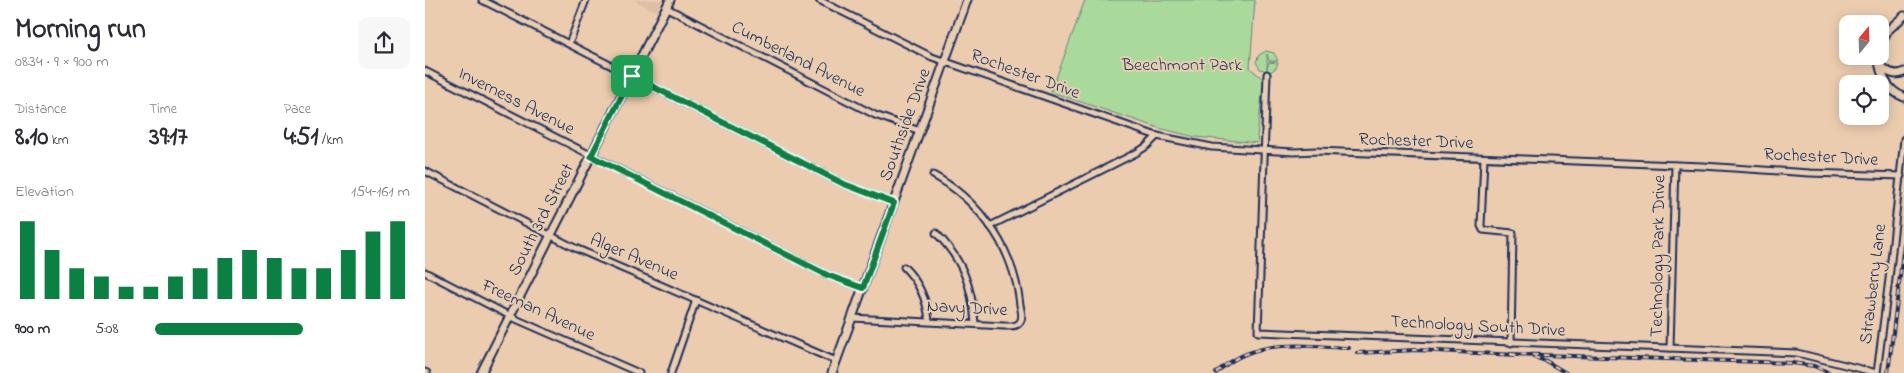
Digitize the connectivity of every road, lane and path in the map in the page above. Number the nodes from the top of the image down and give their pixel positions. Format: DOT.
graph roads {
  1 [pos="482,0"];
  2 [pos="586,0"];
  3 [pos="671,0"];
  4 [pos="819,0"];
  5 [pos="967,0"];
  6 [pos="667,8"];
  7 [pos="1904,16"];
  8 [pos="1889,29"];
  9 [pos="569,44"];
  10 [pos="945,61"];
  11 [pos="1879,65"];
  12 [pos="425,71"];
  13 [pos="1904,72"];
  14 [pos="1267,74"];
  15 [pos="632,76"];
  16 [pos="1904,97"];
  17 [pos="920,131"];
  18 [pos="1157,136"];
  19 [pos="1904,139"];
  20 [pos="1264,150"];
  21 [pos="591,156"];
  22 [pos="1484,158"];
  23 [pos="1675,165"];
  24 [pos="425,172"];
  25 [pos="933,175"];
  26 [pos="1901,176"];
  27 [pos="894,203"];
  28 [pos="990,226"];
  29 [pos="936,234"];
  30 [pos="551,236"];
  31 [pos="904,267"];
  32 [pos="425,272"];
  33 [pos="863,288"];
  34 [pos="696,300"];
  35 [pos="511,315"];
  36 [pos="852,318"];
  37 [pos="929,321"];
  38 [pos="975,324"];
  39 [pos="1511,343"];
  40 [pos="1670,348"];
  41 [pos="836,361"];
  42 [pos="481,373"];
  43 [pos="639,373"];
  44 [pos="671,373"];
  45 [pos="832,373"];
  46 [pos="1877,373"];
  1 -- 9 [label="street"];
  2 -- 9 [label="street"];
  3 -- 6 [label="street, South 3rd Street"];
  4 -- 10 [label="street, Rochester Drive"];
  5 -- 10 [label="street, Southside Drive"];
  6 -- 15 [label="street, South 3rd Street"];
  6 -- 17 [label="street, Cumberland Avenue"];
  7 -- 8 [label="street"];
  9 -- 15 [label="street"];
  10 -- 17 [label="street, Southside Drive"];
  10 -- 18 [label="street, Rochester Drive"];
  11 -- 13 [label="street"];
  11 -- 16 [label="street"];
  12 -- 21 [label="street, Inverness Avenue"];
  14 -- 20 [label="street"];
  15 -- 21 [label="street, South 3rd Street"];
  15 -- 27 [label="street"];
  17 -- 27 [label="street, Southside Drive"];
  18 -- 20 [label="street, Rochester Drive"];
  18 -- 28 [label="street"];
  19 -- 26 [label="street, Strawberry Lane"];
  20 -- 22 [label="street, Rochester Drive"];
  20 -- 39 [label="street, Technology South Drive"];
  21 -- 30 [label="street, South 3rd Street"];
  21 -- 33 [label="street, Inverness Avenue"];
  22 -- 23 [label="street, Rochester Drive"];
  22 -- 39 [label="street"];
  23 -- 26 [label="street, Rochester Drive"];
  23 -- 40 [label="street, Technology Park Drive"];
  24 -- 30 [label="street, Alger Avenue"];
  25 -- 28 [label="street, Navy Drive"];
  26 -- 46 [label="street, Strawberry Lane"];
  27 -- 33 [label="street, Southside Drive"];
  28 -- 38 [label="street, Navy Drive"];
  29 -- 38 [label="street"];
  30 -- 34 [label="street, Alger Avenue"];
  30 -- 35 [label="street, South 3rd Street"];
  31 -- 37 [label="street"];
  32 -- 35 [label="street, Freeman Avenue"];
  33 -- 36 [label="street, Southside Drive"];
  34 -- 41 [label="street, Alger Avenue"];
  34 -- 44 [label="street"];
  35 -- 42 [label="street, South 3rd Street"];
  35 -- 43 [label="street, Freeman Avenue"];
  36 -- 37 [label="street, Navy Drive"];
  36 -- 41 [label="street, Southside Drive"];
  37 -- 38 [label="street, Navy Drive"];
  39 -- 40 [label="street, Technology South Drive"];
  40 -- 46 [label="street, Technology South Drive"];
  41 -- 45 [label="street, Southside Drive"];
}
